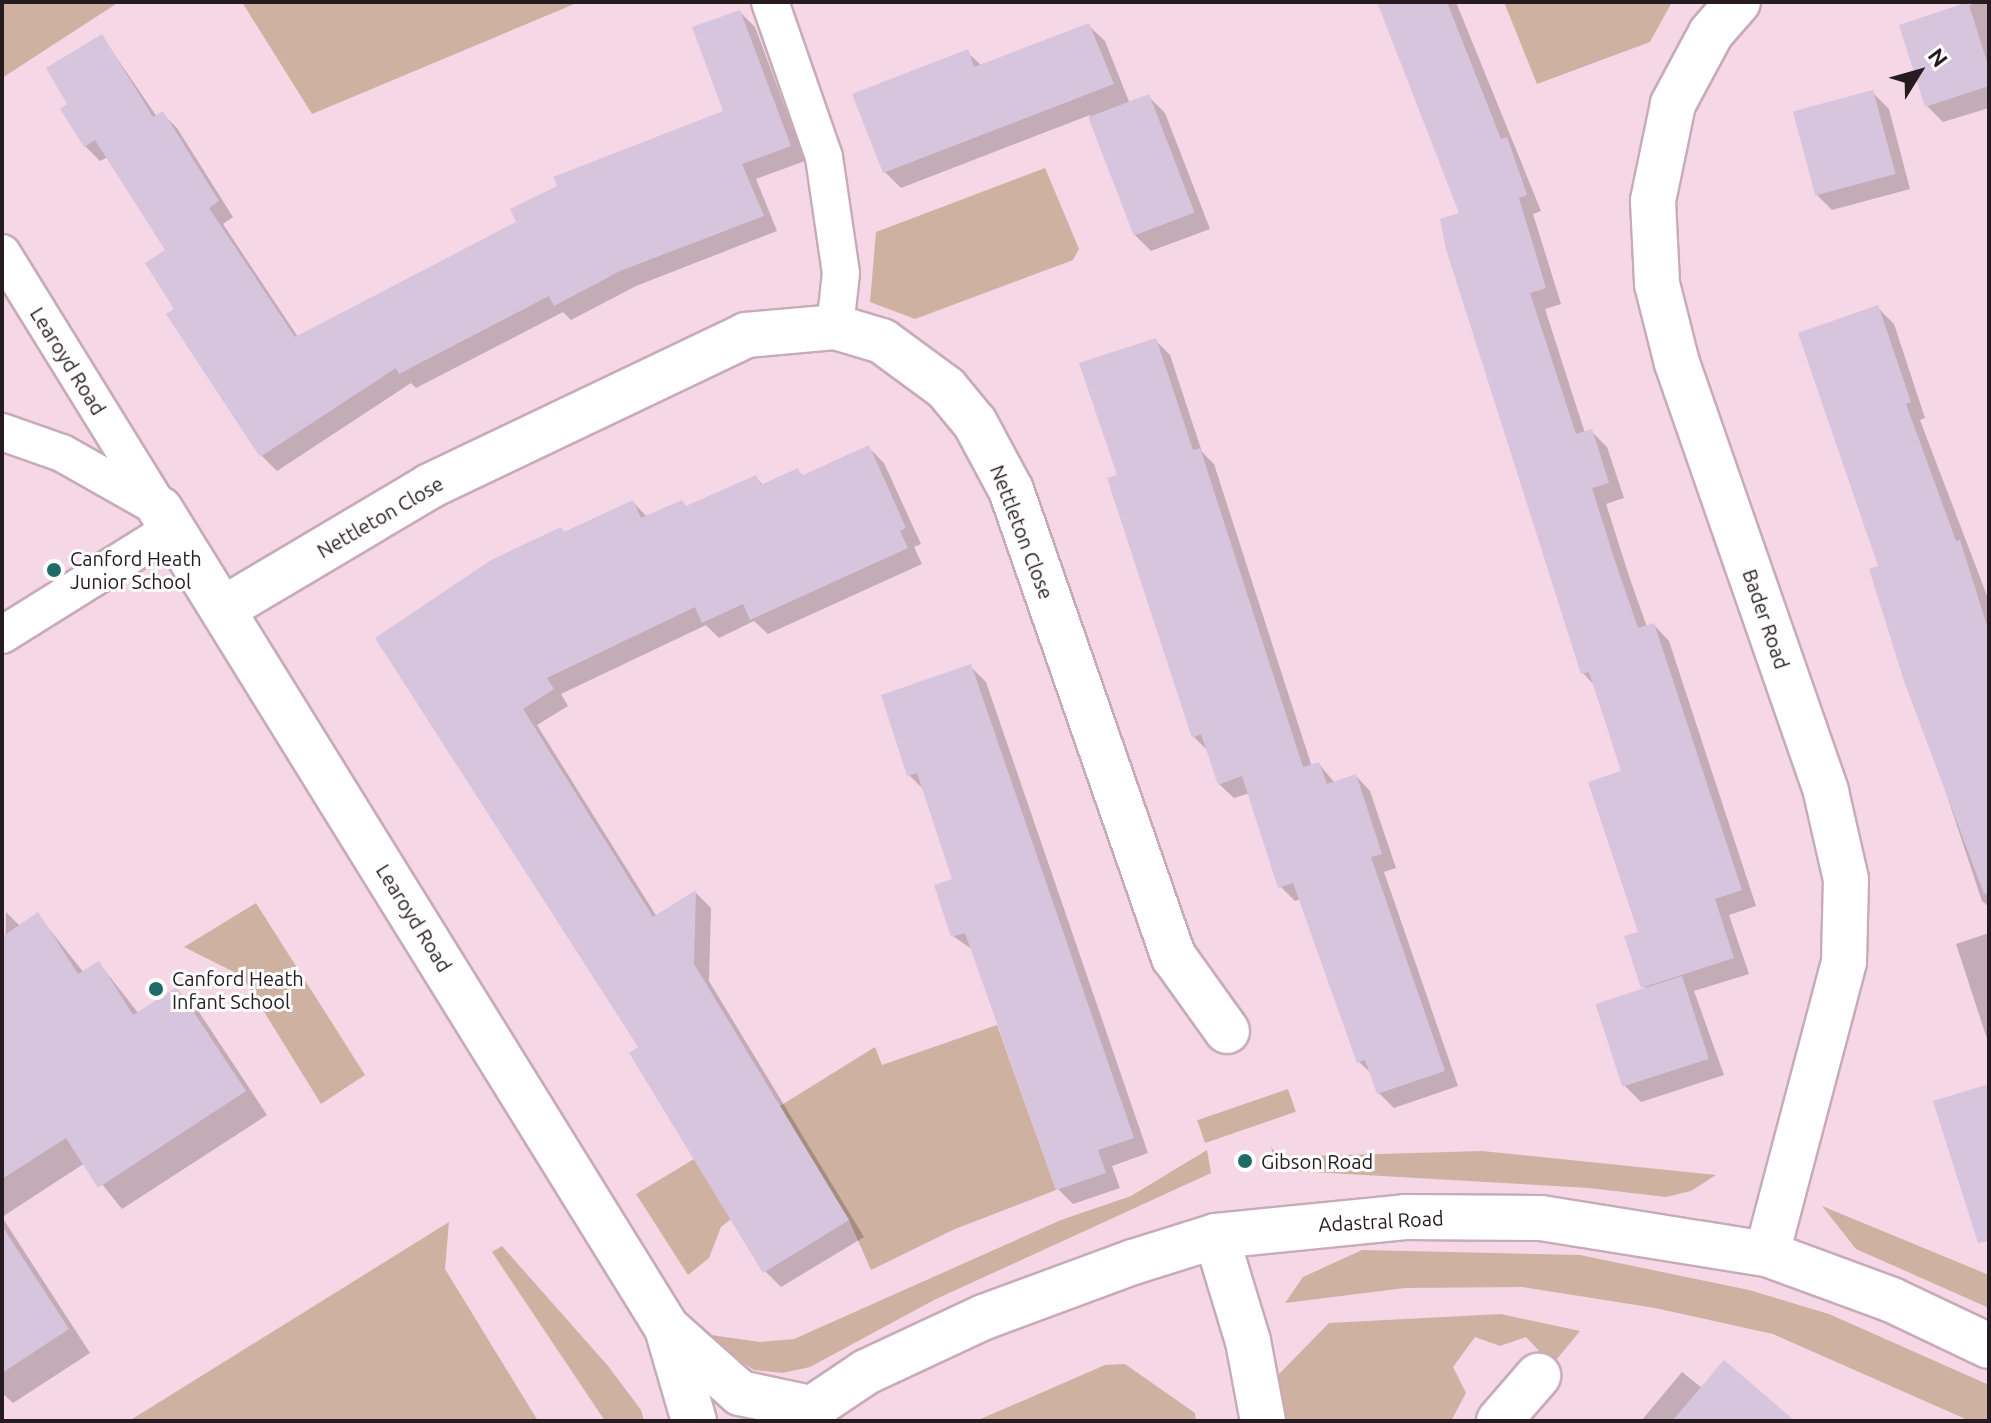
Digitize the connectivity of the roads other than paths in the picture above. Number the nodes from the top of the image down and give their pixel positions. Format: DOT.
graph roads {
  1 [pos="770,2"];
  2 [pos="1738,2"];
  3 [pos="2,253"];
  4 [pos="835,327"];
  5 [pos="2,432"];
  6 [pos="166,518"];
  7 [pos="223,609"];
  8 [pos="2,635"];
  9 [pos="1227,1031"];
  10 [pos="1216,1236"];
  11 [pos="1767,1254"];
  12 [pos="667,1328"];
  13 [pos="1989,1346"];
  14 [pos="1538,1376"];
  15 [pos="802,1414"];
  16 [pos="694,1421"];
  17 [pos="1263,1421"];
  18 [pos="1499,1421"];
  1 -- 4 [label="lane"];
  2 -- 11 [label="street, Bader Road"];
  3 -- 6 [label="lane, Learoyd Road"];
  4 -- 7 [label="street, Nettleton Close"];
  4 -- 9 [label="street, Nettleton Close"];
  5 -- 6 [label="lane, Learoyd Road"];
  6 -- 7 [label="street, Learoyd Road"];
  6 -- 8 [label="lane"];
  7 -- 12 [label="street, Learoyd Road"];
  10 -- 11 [label="street, Adastral Road"];
  10 -- 15 [label="street, Adastral Road"];
  10 -- 17 [label="street"];
  11 -- 13 [label="street, Adastral Road"];
  12 -- 15 [label="street, Learoyd Road"];
  12 -- 16 [label="street, Learoyd Road"];
  14 -- 18 [label="street"];
}
